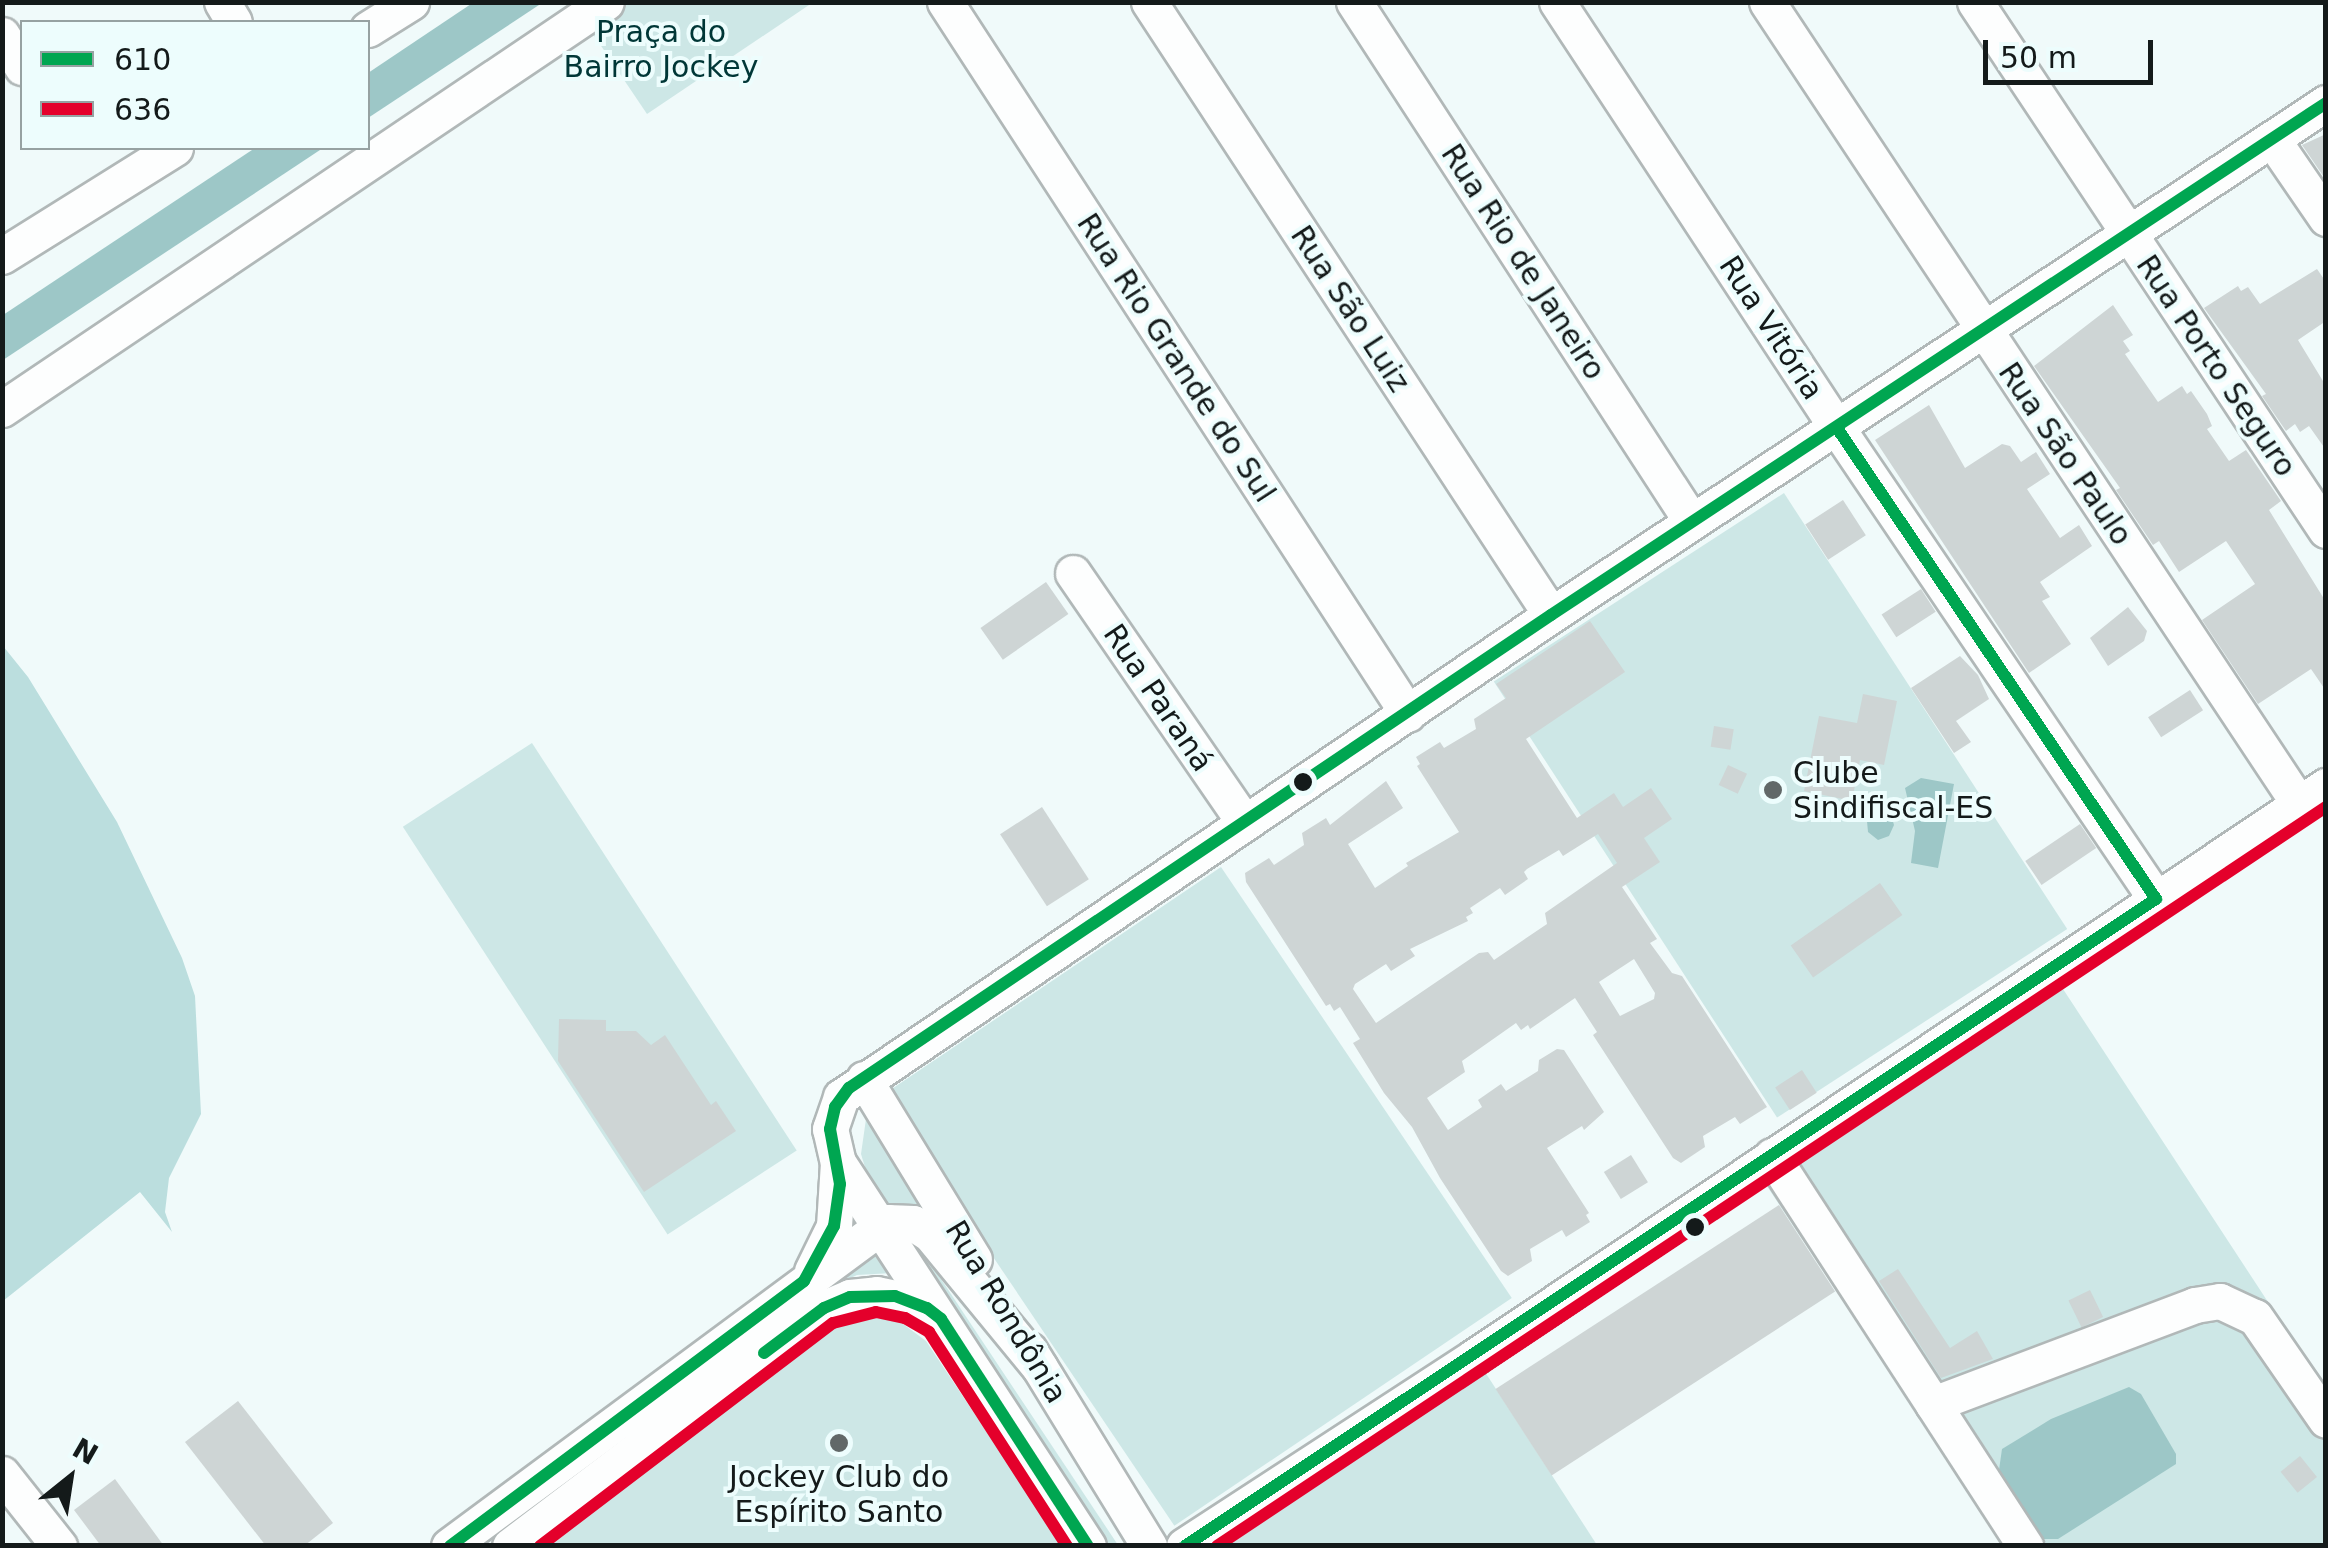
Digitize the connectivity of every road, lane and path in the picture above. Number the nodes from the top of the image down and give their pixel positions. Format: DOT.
graph roads {
  1 [pos="411,2"];
  2 [pos="944,2"];
  3 [pos="1149,2"];
  4 [pos="1354,2"];
  5 [pos="1557,2"];
  6 [pos="1767,2"];
  7 [pos="1975,2"];
  8 [pos="601,5"];
  9 [pos="370,28"];
  10 [pos="2,35"];
  11 [pos="20,64"];
  12 [pos="2326,103"];
  13 [pos="2272,139"];
  14 [pos="173,150"];
  15 [pos="2326,218"];
  16 [pos="2128,234"];
  17 [pos="2,256"];
  18 [pos="1982,329"];
  19 [pos="2,408"];
  20 [pos="1837,428"];
  21 [pos="1692,522"];
  22 [pos="2326,530"];
  23 [pos="1072,573"];
  24 [pos="1551,615"];
  25 [pos="1408,714"];
  26 [pos="2312,795"];
  27 [pos="1244,824"];
  28 [pos="2156,899"];
  29 [pos="864,1079"];
  30 [pos="1772,1156"];
  31 [pos="838,1163"];
  32 [pos="880,1226"];
  33 [pos="804,1281"];
  34 [pos="941,1318"];
  35 [pos="1040,1368"];
  36 [pos="1934,1404"];
  37 [pos="2326,1420"];
  38 [pos="2,1474"];
  39 [pos="59,1546"];
  40 [pos="450,1546"];
  41 [pos="510,1546"];
  42 [pos="1088,1546"];
  43 [pos="1149,1546"];
  44 [pos="1184,1546"];
  45 [pos="2025,1546"];
  1 -- 9 [label="street"];
  2 -- 25 [label="street, Rua Rio Grande do Sul"];
  3 -- 24 [label="street, Rua São Luiz"];
  4 -- 21 [label="street, Rua Rio de Janeiro"];
  5 -- 20 [label="street, Rua Vitória"];
  6 -- 18 [label="street, Rua São Paulo"];
  7 -- 16 [label="street, Rua Porto Seguro"];
  8 -- 19 [label="street"];
  10 -- 11 [label="street"];
  12 -- 13 [label="street"];
  13 -- 15 [label="street"];
  13 -- 16 [label="street"];
  14 -- 17 [label="street"];
  16 -- 18 [label="street"];
  16 -- 22 [label="street, Rua Porto Seguro"];
  18 -- 20 [label="street"];
  18 -- 26 [label="street, Rua São Paulo"];
  20 -- 21 [label="street"];
  20 -- 28 [label="street, Rua Vitória"];
  21 -- 24 [label="street"];
  23 -- 27 [label="street, Rua Paraná"];
  24 -- 25 [label="street"];
  25 -- 27 [label="street"];
  26 -- 28 [label="street"];
  27 -- 29 [label="street"];
  28 -- 30 [label="street"];
  29 -- 31 [label="street"];
  29 -- 35 [label="street, Rua Rondônia"];
  30 -- 36 [label="street"];
  30 -- 44 [label="street"];
  31 -- 32 [label="street, Rua Rondônia"];
  31 -- 33 [label="street"];
  32 -- 33 [label="street"];
  32 -- 34 [label="street, Rua Rondônia"];
  32 -- 35 [label="street"];
  33 -- 40 [label="street"];
  34 -- 41 [label="street"];
  34 -- 42 [label="street, Rua Rondônia"];
  35 -- 43 [label="street, Rua Rondônia"];
  36 -- 37 [label="street"];
  36 -- 45 [label="street"];
  38 -- 39 [label="street"];
}
